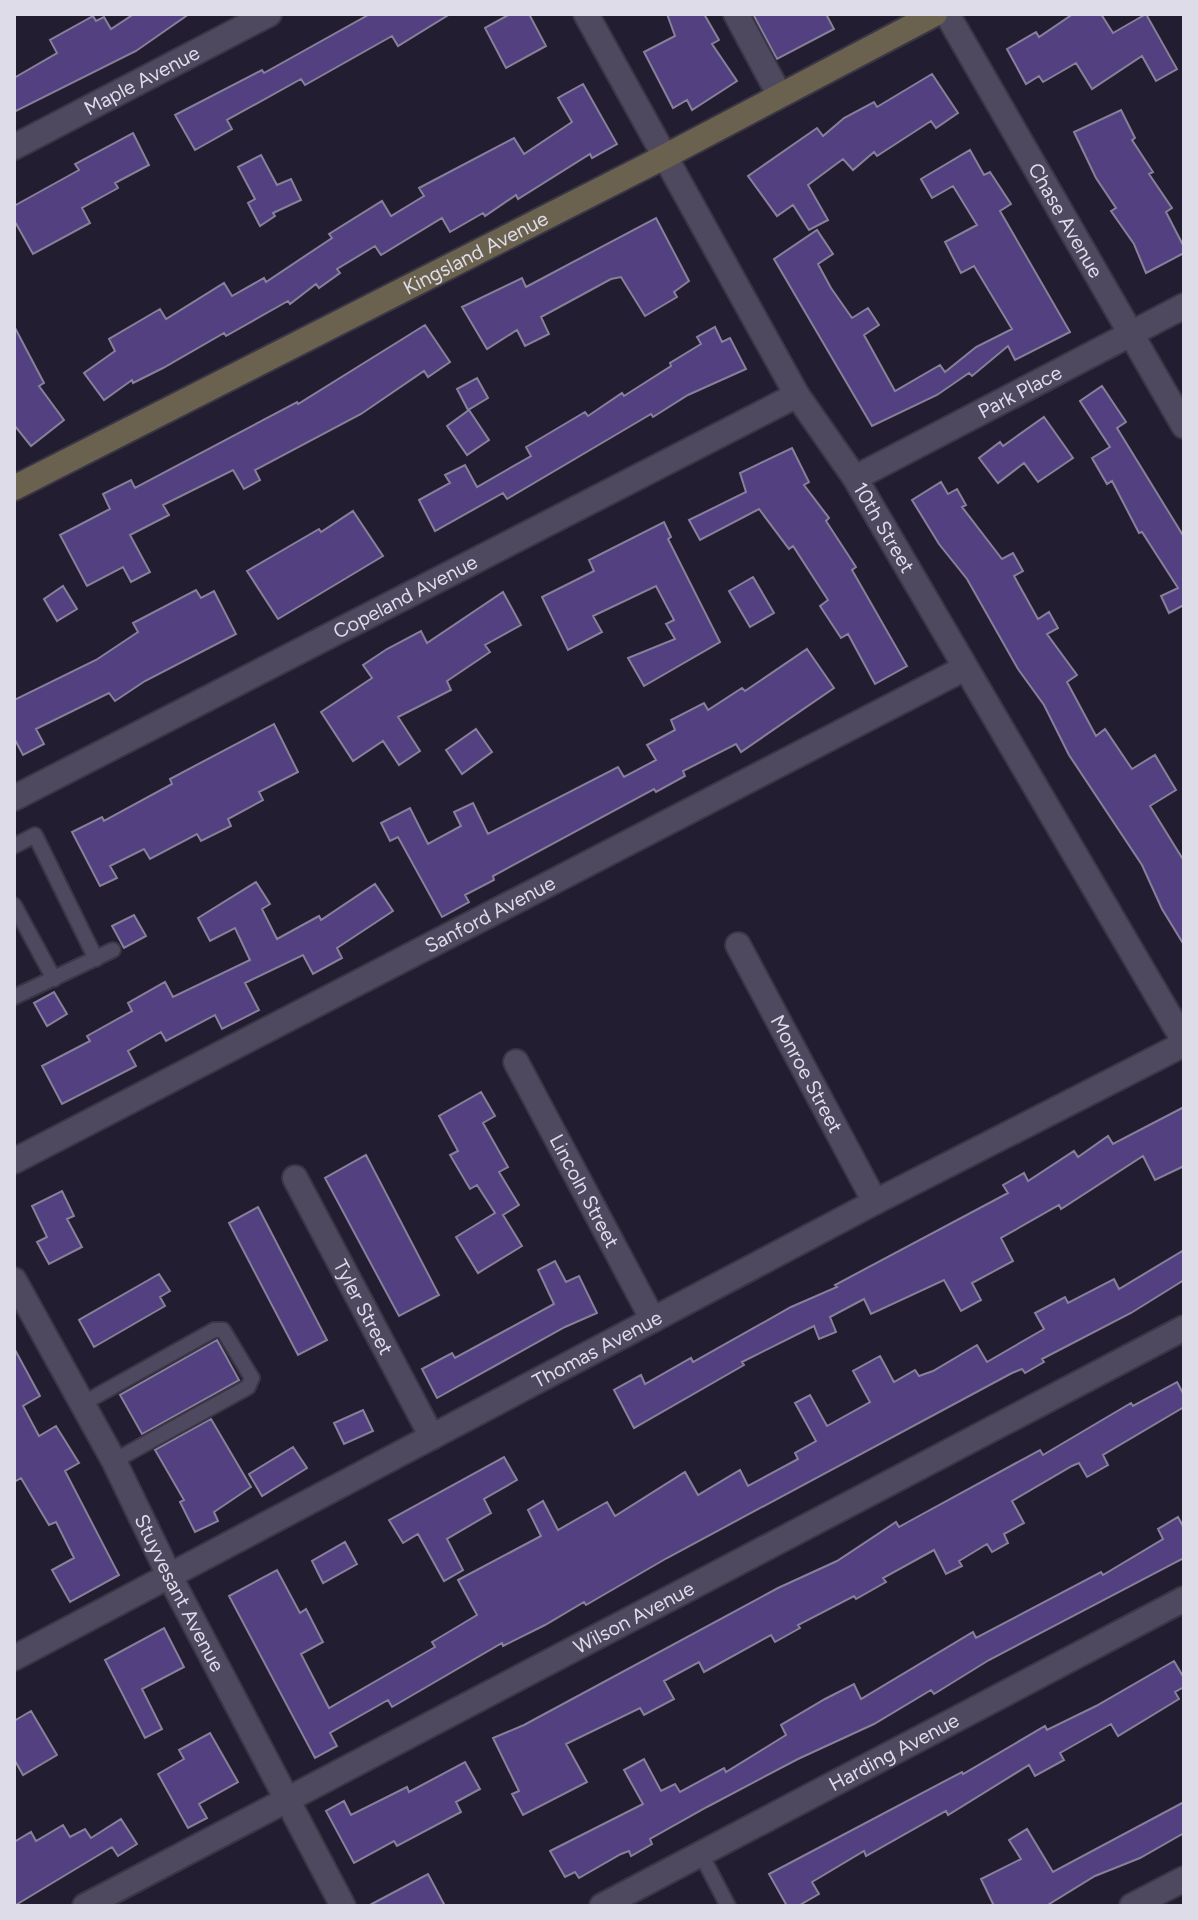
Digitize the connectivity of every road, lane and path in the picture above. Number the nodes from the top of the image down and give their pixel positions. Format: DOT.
graph roads {
  1 [pos="269,14"];
  2 [pos="586,14"];
  3 [pos="736,14"];
  4 [pos="935,14"];
  5 [pos="947,14"];
  6 [pos="779,94"];
  7 [pos="14,147"];
  8 [pos="664,157"];
  9 [pos="1184,306"];
  10 [pos="1130,334"];
  11 [pos="797,395"];
  12 [pos="1184,426"];
  13 [pos="855,478"];
  14 [pos="16,482"];
  15 [pos="965,668"];
  16 [pos="14,798"];
  17 [pos="14,846"];
  18 [pos="14,905"];
  19 [pos="738,945"];
  20 [pos="113,950"];
  21 [pos="96,959"];
  22 [pos="54,979"];
  23 [pos="14,998"];
  24 [pos="1184,1043"];
  25 [pos="516,1062"];
  26 [pos="14,1161"];
  27 [pos="295,1178"];
  28 [pos="875,1202"];
  29 [pos="14,1280"];
  30 [pos="653,1320"];
  31 [pos="1184,1328"];
  32 [pos="82,1404"];
  33 [pos="432,1437"];
  34 [pos="114,1461"];
  35 [pos="170,1577"];
  36 [pos="1184,1599"];
  37 [pos="14,1658"];
  38 [pos="285,1800"];
  39 [pos="701,1854"];
  40 [pos="1184,1879"];
  41 [pos="85,1906"];
  42 [pos="343,1906"];
  43 [pos="602,1906"];
  44 [pos="728,1906"];
  45 [pos="1132,1906"];
  1 -- 7 [label="street, Maple Avenue"];
  2 -- 8 [label="street, 10th Street"];
  3 -- 6 [label="street"];
  4 -- 6 [label="main road, Kingsland Avenue"];
  5 -- 10 [label="street, Chase Avenue"];
  6 -- 8 [label="main road, Kingsland Avenue"];
  8 -- 11 [label="street, 10th Street"];
  8 -- 14 [label="main road, Kingsland Avenue"];
  9 -- 10 [label="street, Park Place"];
  10 -- 12 [label="street, Chase Avenue"];
  10 -- 13 [label="street, Park Place"];
  11 -- 13 [label="street, 10th Street"];
  11 -- 16 [label="street, Copeland Avenue"];
  13 -- 15 [label="street, 10th Street"];
  15 -- 24 [label="street, 10th Street"];
  15 -- 26 [label="street, Sanford Avenue"];
  17 -- 21 [label="lane"];
  18 -- 22 [label="lane"];
  19 -- 28 [label="street, Monroe Street"];
  20 -- 21 [label="lane"];
  21 -- 22 [label="lane"];
  22 -- 23 [label="lane"];
  24 -- 28 [label="street, Thomas Avenue"];
  25 -- 30 [label="street, Lincoln Street"];
  27 -- 33 [label="street, Tyler Street"];
  28 -- 30 [label="street, Thomas Avenue"];
  29 -- 32 [label="street, Stuyvesant Avenue"];
  30 -- 33 [label="street, Thomas Avenue"];
  31 -- 38 [label="street, Wilson Avenue"];
  32 -- 34 [label="street, Stuyvesant Avenue"];
  32 -- 34 [label="lane"];
  33 -- 35 [label="street, Thomas Avenue"];
  34 -- 35 [label="street, Stuyvesant Avenue"];
  35 -- 37 [label="street, Thomas Avenue"];
  35 -- 38 [label="street, Stuyvesant Avenue"];
  36 -- 39 [label="street, Harding Avenue"];
  38 -- 41 [label="street, Wilson Avenue"];
  38 -- 42 [label="street, Stuyvesant Avenue"];
  39 -- 43 [label="street, Harding Avenue"];
  39 -- 44 [label="lane"];
  40 -- 45 [label="street"];
}
